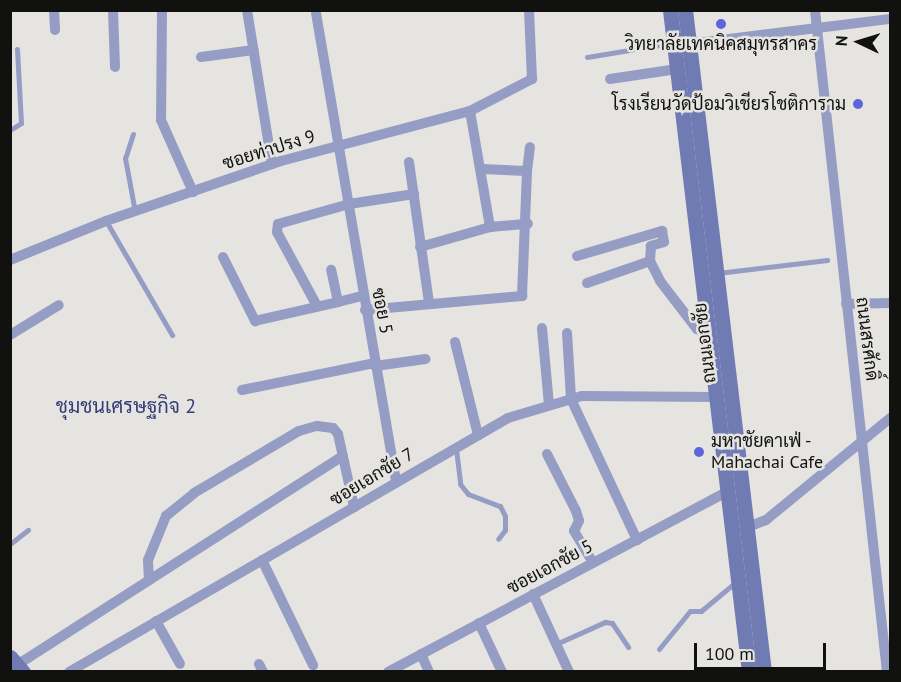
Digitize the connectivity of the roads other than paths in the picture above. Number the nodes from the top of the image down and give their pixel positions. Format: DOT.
graph roads {
  1 [pos="54,10"];
  2 [pos="113,10"];
  3 [pos="162,10"];
  4 [pos="247,10"];
  5 [pos="529,10"];
  6 [pos="670,10"];
  7 [pos="685,10"];
  8 [pos="815,10"];
  9 [pos="316,13"];
  10 [pos="891,19"];
  11 [pos="55,30"];
  12 [pos="818,32"];
  13 [pos="681,43"];
  14 [pos="17,49"];
  15 [pos="254,50"];
  16 [pos="201,57"];
  17 [pos="587,57"];
  18 [pos="115,67"];
  19 [pos="677,69"];
  20 [pos="610,79"];
  21 [pos="470,111"];
  22 [pos="10,130"];
  23 [pos="133,134"];
  24 [pos="337,147"];
  25 [pos="530,147"];
  26 [pos="409,162"];
  27 [pos="272,164"];
  28 [pos="482,169"];
  29 [pos="527,171"];
  30 [pos="193,192"];
  31 [pos="414,194"];
  32 [pos="349,204"];
  33 [pos="135,212"];
  34 [pos="106,221"];
  35 [pos="528,224"];
  36 [pos="490,227"];
  37 [pos="420,247"];
  38 [pos="10,255"];
  39 [pos="576,256"];
  40 [pos="223,257"];
  41 [pos="11,260"];
  42 [pos="827,260"];
  43 [pos="650,261"];
  44 [pos="331,270"];
  45 [pos="716,273"];
  46 [pos="587,283"];
  47 [pos="362,296"];
  48 [pos="338,302"];
  49 [pos="429,303"];
  50 [pos="891,303"];
  51 [pos="59,304"];
  52 [pos="846,304"];
  53 [pos="317,306"];
  54 [pos="365,310"];
  55 [pos="542,327"];
  56 [pos="708,331"];
  57 [pos="567,333"];
  58 [pos="10,335"];
  59 [pos="172,335"];
  60 [pos="454,342"];
  61 [pos="426,359"];
  62 [pos="375,365"];
  63 [pos="242,390"];
  64 [pos="716,397"];
  65 [pos="571,399"];
  66 [pos="549,405"];
  67 [pos="891,418"];
  68 [pos="478,435"];
  69 [pos="864,440"];
  70 [pos="456,448"];
  71 [pos="547,453"];
  72 [pos="343,456"];
  73 [pos="396,481"];
  74 [pos="727,492"];
  75 [pos="354,507"];
  76 [pos="746,528"];
  77 [pos="28,530"];
  78 [pos="498,539"];
  79 [pos="637,540"];
  80 [pos="10,544"];
  81 [pos="262,560"];
  82 [pos="593,563"];
  83 [pos="149,580"];
  84 [pos="738,580"];
  85 [pos="885,584"];
  86 [pos="533,594"];
  87 [pos="156,621"];
  88 [pos="479,623"];
  89 [pos="556,644"];
  90 [pos="628,647"];
  91 [pos="659,649"];
  92 [pos="421,654"];
  93 [pos="17,664"];
  94 [pos="180,664"];
  95 [pos="313,665"];
  96 [pos="757,671"];
  97 [pos="69,672"];
  98 [pos="388,672"];
  99 [pos="429,672"];
  100 [pos="502,672"];
  101 [pos="569,672"];
  102 [pos="887,672"];
  1 -- 11 [label="street"];
  2 -- 18 [label="street"];
  3 -- 30 [label="street"];
  4 -- 15 [label="street"];
  5 -- 21 [label="street, ซอยท่าปรง 9"];
  6 -- 13 [label="main road, ถนนเอกชัย"];
  7 -- 13 [label="main road, ถนนเอกชัย"];
  8 -- 12 [label="street, ถนนสรศักดิ์"];
  9 -- 24 [label="street, ซอย 5"];
  10 -- 12 [label="street"];
  12 -- 13 [label="street"];
  12 -- 52 [label="street, ถนนสรศักดิ์"];
  13 -- 17 [label="lane"];
  13 -- 19 [label="main road, ถนนเอกชัย"];
  13 -- 45 [label="main road, ถนนเอกชัย"];
  14 -- 22 [label="lane"];
  15 -- 16 [label="street"];
  15 -- 27 [label="street"];
  19 -- 20 [label="street"];
  19 -- 56 [label="main road, ถนนเอกชัย"];
  21 -- 24 [label="street, ซอยท่าปรง 9"];
  21 -- 28 [label="street"];
  23 -- 33 [label="lane"];
  24 -- 27 [label="street, ซอยท่าปรง 9"];
  24 -- 32 [label="street, ซอย 5"];
  25 -- 29 [label="street"];
  26 -- 31 [label="street"];
  27 -- 30 [label="street, ซอยท่าปรง 9"];
  28 -- 29 [label="street"];
  28 -- 36 [label="street"];
  29 -- 35 [label="street"];
  30 -- 33 [label="street, ซอยท่าปรง 9"];
  31 -- 32 [label="street"];
  31 -- 37 [label="street"];
  32 -- 47 [label="street, ซอย 5"];
  32 -- 53 [label="street"];
  33 -- 34 [label="street, ซอยท่าปรง 9"];
  34 -- 41 [label="street, ซอยท่าปรง 9"];
  34 -- 59 [label="lane"];
  35 -- 36 [label="street"];
  35 -- 49 [label="street"];
  36 -- 37 [label="street"];
  37 -- 49 [label="street"];
  38 -- 41 [label="street"];
  39 -- 43 [label="street"];
  40 -- 53 [label="street"];
  42 -- 45 [label="lane"];
  43 -- 46 [label="street"];
  43 -- 56 [label="street"];
  44 -- 48 [label="street"];
  45 -- 76 [label="main road, ถนนเอกชัย"];
  47 -- 48 [label="street"];
  47 -- 54 [label="street, ซอย 5"];
  48 -- 53 [label="street"];
  49 -- 54 [label="street"];
  50 -- 52 [label="street"];
  51 -- 58 [label="street"];
  52 -- 69 [label="street, ถนนสรศักดิ์"];
  54 -- 62 [label="street, ซอย 5"];
  55 -- 66 [label="street"];
  56 -- 64 [label="main road, ถนนเอกชัย"];
  57 -- 65 [label="street"];
  60 -- 68 [label="street"];
  61 -- 62 [label="street"];
  62 -- 63 [label="street"];
  62 -- 73 [label="street, ซอย 5"];
  64 -- 65 [label="street, ซอยเอกชัย 7"];
  64 -- 74 [label="main road, ถนนเอกชัย"];
  65 -- 66 [label="street, ซอยเอกชัย 7"];
  65 -- 79 [label="street"];
  66 -- 68 [label="street, ซอยเอกชัย 7"];
  67 -- 69 [label="street"];
  68 -- 70 [label="street, ซอยเอกชัย 7"];
  69 -- 76 [label="street"];
  69 -- 85 [label="street, ถนนสรศักดิ์"];
  70 -- 73 [label="street, ซอยเอกชัย 7"];
  70 -- 78 [label="lane"];
  71 -- 82 [label="street"];
  72 -- 75 [label="street"];
  72 -- 83 [label="street"];
  72 -- 83 [label="street"];
  73 -- 75 [label="street, ซอยเอกชัย 7"];
  74 -- 79 [label="street, ซอยเอกชัย 5"];
  74 -- 84 [label="main road, ถนนเอกชัย"];
  75 -- 81 [label="street, ซอยเอกชัย 7"];
  76 -- 96 [label="main road, ถนนเอกชัย"];
  77 -- 80 [label="lane"];
  79 -- 82 [label="street, ซอยเอกชัย 5"];
  81 -- 87 [label="street, ซอยเอกชัย 7"];
  81 -- 95 [label="street"];
  82 -- 86 [label="street, ซอยเอกชัย 5"];
  83 -- 93 [label="street"];
  84 -- 91 [label="lane"];
  84 -- 96 [label="main road, ถนนเอกชัย"];
  85 -- 102 [label="street, ถนนสรศักดิ์"];
  86 -- 88 [label="street, ซอยเอกชัย 5"];
  86 -- 89 [label="street"];
  87 -- 94 [label="street"];
  87 -- 97 [label="street, ซอยเอกชัย 7"];
  88 -- 92 [label="street, ซอยเอกชัย 5"];
  88 -- 100 [label="street"];
  89 -- 90 [label="lane"];
  89 -- 101 [label="street"];
  92 -- 98 [label="street, ซอยเอกชัย 5"];
  92 -- 99 [label="street"];
}
